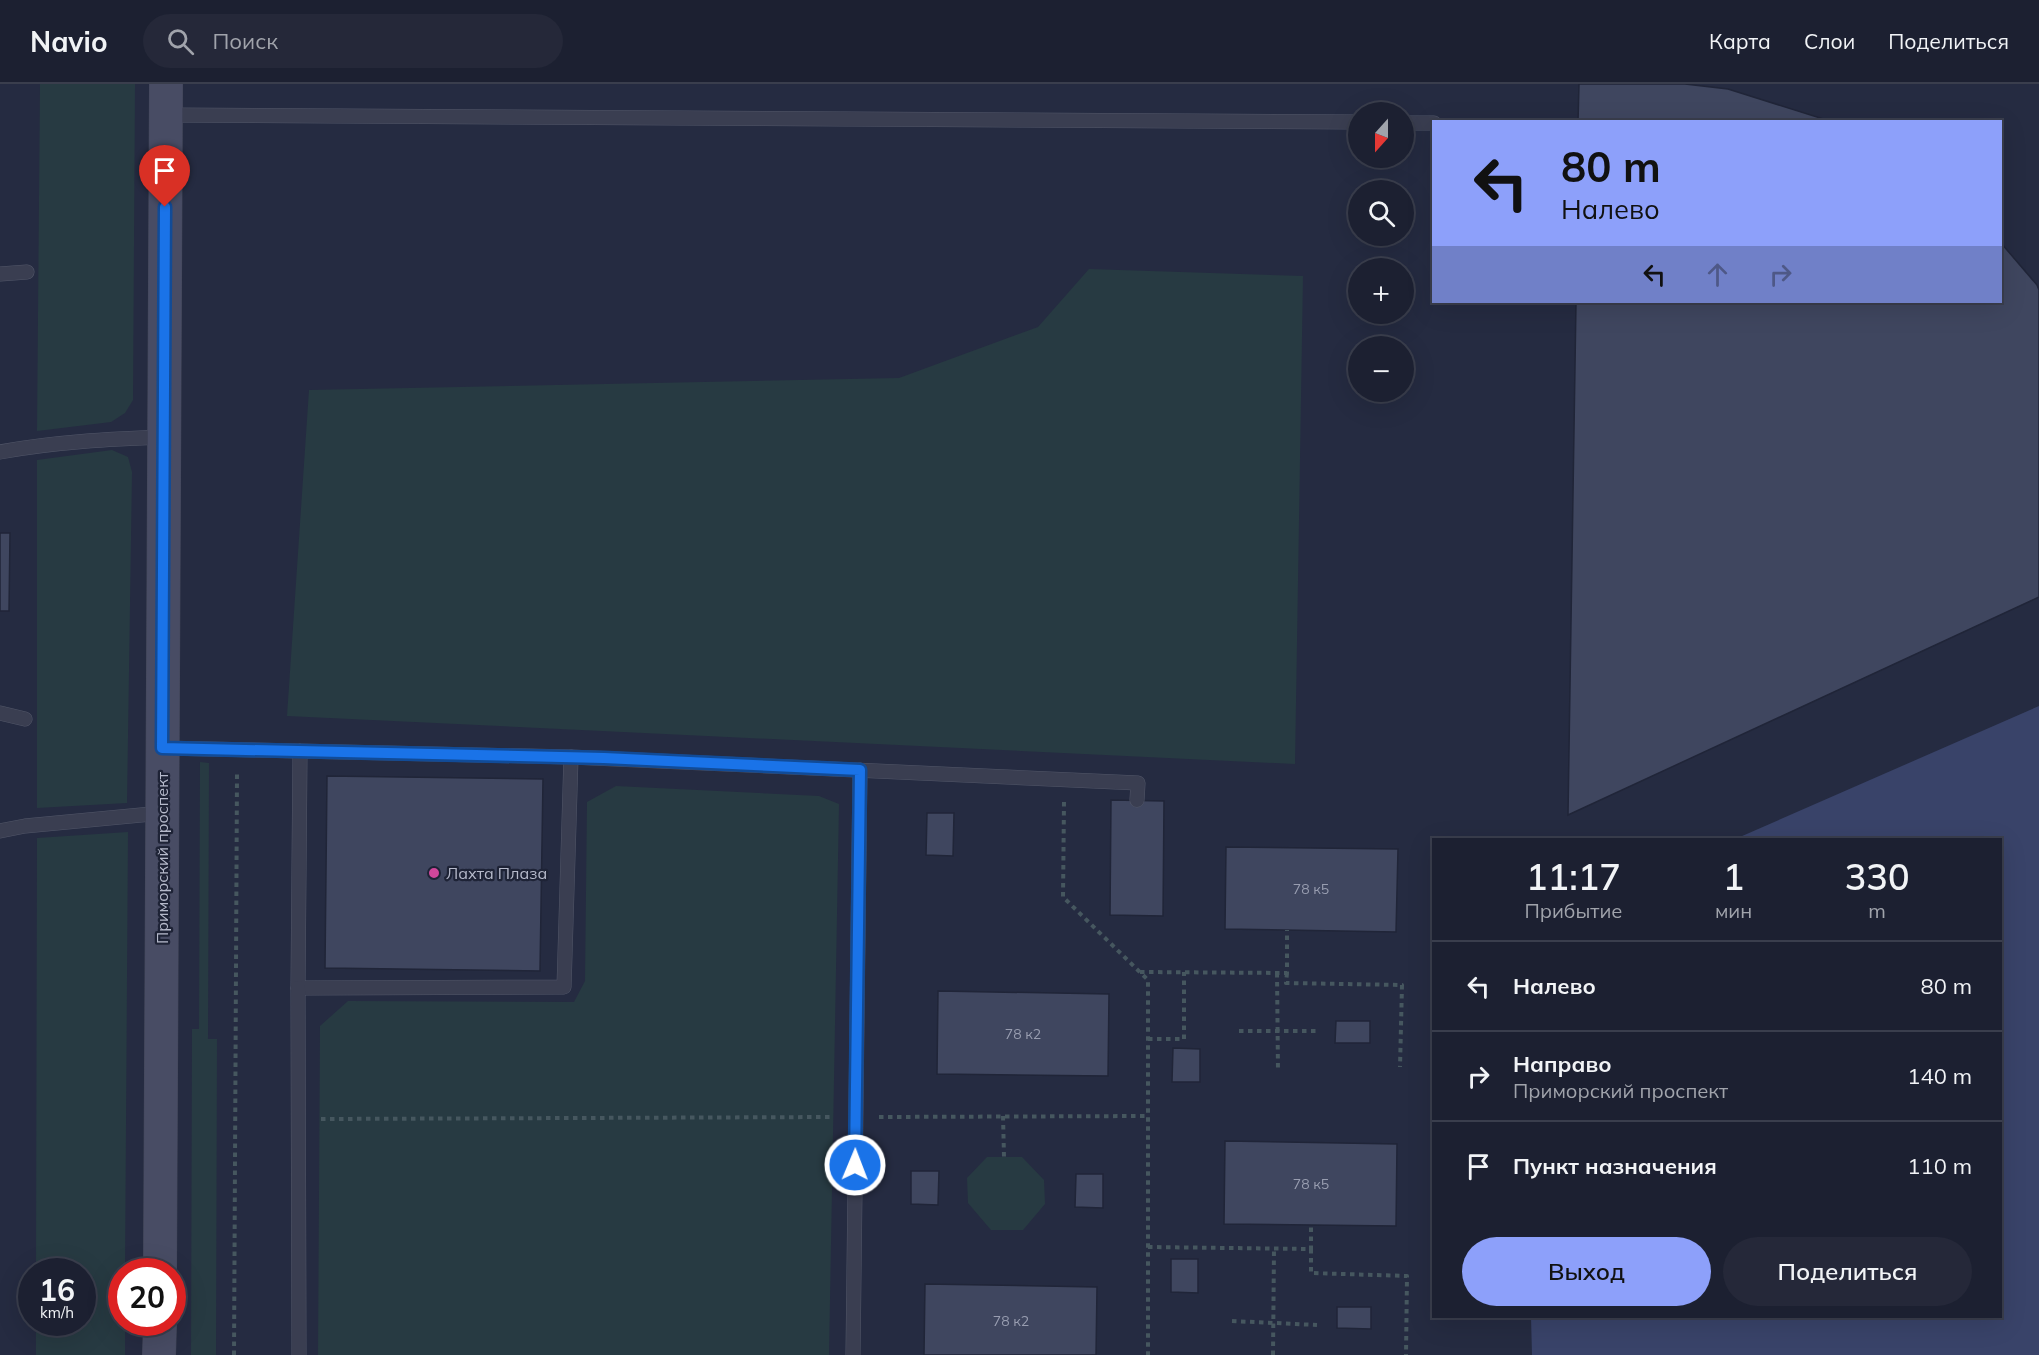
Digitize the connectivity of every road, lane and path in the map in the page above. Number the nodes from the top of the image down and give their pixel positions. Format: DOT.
graph roads {
  1 [pos="166,99"];
  2 [pos="1348,122"];
  3 [pos="1414,123"];
  4 [pos="1432,123"];
  5 [pos="27,272"];
  6 [pos="0,274"];
  7 [pos="164,437"];
  8 [pos="0,452"];
  9 [pos="0,713"];
  10 [pos="25,719"];
  11 [pos="162,748"];
  12 [pos="237,750"];
  13 [pos="300,751"];
  14 [pos="571,757"];
  15 [pos="860,770"];
  16 [pos="1064,780"];
  17 [pos="1137,800"];
  18 [pos="162,813"];
  19 [pos="0,831"];
  20 [pos="1287,930"];
  21 [pos="1139,972"];
  22 [pos="1184,972"];
  23 [pos="1277,973"];
  24 [pos="1287,973"];
  25 [pos="298,988"];
  26 [pos="1239,1030"];
  27 [pos="1278,1030"];
  28 [pos="1320,1031"];
  29 [pos="1148,1039"];
  30 [pos="1400,1067"];
  31 [pos="1278,1071"];
  32 [pos="1003,1116"];
  33 [pos="1148,1116"];
  34 [pos="856,1117"];
  35 [pos="298,1119"];
  36 [pos="1004,1157"];
  37 [pos="1311,1225"];
  38 [pos="1148,1247"];
  39 [pos="1274,1249"];
  40 [pos="1311,1249"];
  41 [pos="160,1258"];
  42 [pos="1232,1321"];
  43 [pos="1274,1323"];
  44 [pos="1317,1324"];
  45 [pos="159,1336"];
  46 [pos="159,1355"];
  47 [pos="234,1355"];
  48 [pos="299,1355"];
  49 [pos="853,1355"];
  50 [pos="1148,1355"];
  51 [pos="1273,1355"];
  52 [pos="1406,1355"];
  1 -- 2 [label="lane"];
  1 -- 7 [label="street, Приморский проспект"];
  3 -- 4 [label="lane"];
  5 -- 6 [label="lane"];
  7 -- 8 [label="lane"];
  7 -- 11 [label="street, Приморский проспект"];
  9 -- 10 [label="lane"];
  11 -- 12 [label="lane"];
  11 -- 18 [label="street, Приморский проспект"];
  12 -- 13 [label="lane"];
  12 -- 47 [label="path"];
  13 -- 14 [label="lane"];
  13 -- 25 [label="lane"];
  14 -- 15 [label="lane"];
  14 -- 25 [label="lane"];
  15 -- 16 [label="lane"];
  15 -- 34 [label="lane"];
  16 -- 17 [label="lane"];
  16 -- 21 [label="path"];
  18 -- 19 [label="lane"];
  18 -- 41 [label="street, Приморский проспект"];
  20 -- 24 [label="path"];
  21 -- 22 [label="path"];
  21 -- 29 [label="path"];
  22 -- 23 [label="path"];
  22 -- 29 [label="path"];
  23 -- 24 [label="path"];
  23 -- 27 [label="path"];
  24 -- 30 [label="path"];
  25 -- 35 [label="lane"];
  26 -- 27 [label="path"];
  27 -- 28 [label="path"];
  27 -- 31 [label="path"];
  29 -- 33 [label="path"];
  32 -- 33 [label="path"];
  32 -- 34 [label="path"];
  32 -- 36 [label="path"];
  33 -- 38 [label="path"];
  34 -- 35 [label="path"];
  34 -- 49 [label="lane"];
  35 -- 48 [label="lane"];
  37 -- 40 [label="path"];
  38 -- 39 [label="path"];
  38 -- 50 [label="path"];
  39 -- 40 [label="path"];
  39 -- 43 [label="path"];
  40 -- 52 [label="path"];
  42 -- 43 [label="path"];
  43 -- 44 [label="path"];
  43 -- 51 [label="path"];
  45 -- 46 [label="street"];
}
